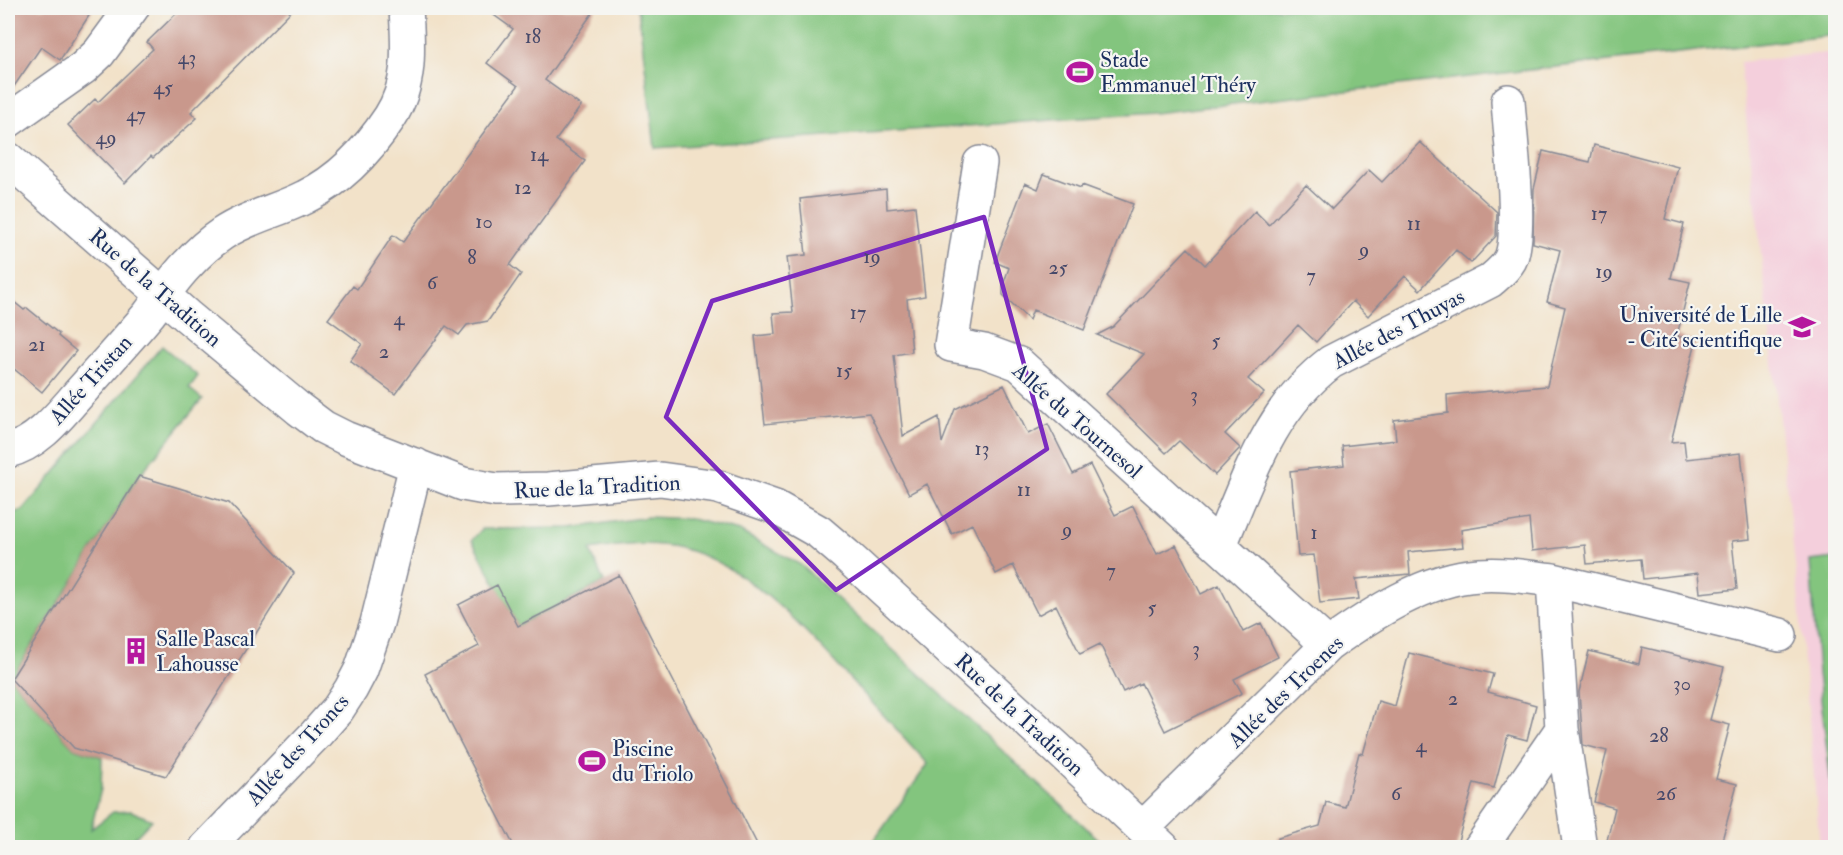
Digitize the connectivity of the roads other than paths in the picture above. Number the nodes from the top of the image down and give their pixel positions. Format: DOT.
graph roads {
  1 [pos="132,8"];
  2 [pos="406,8"];
  3 [pos="1508,101"];
  4 [pos="8,121"];
  5 [pos="8,159"];
  6 [pos="980,163"];
  7 [pos="163,294"];
  8 [pos="8,451"];
  9 [pos="416,465"];
  10 [pos="1220,545"];
  11 [pos="1553,580"];
  12 [pos="1780,634"];
  13 [pos="1328,645"];
  14 [pos="1562,729"];
  15 [pos="1153,838"];
  16 [pos="206,848"];
  17 [pos="1480,848"];
  18 [pos="1580,848"];
  1 -- 4 [label="street"];
  2 -- 7 [label="street, Allée Tristan"];
  3 -- 10 [label="street, Allée des Thuyas"];
  5 -- 7 [label="street, Rue de la Tradition"];
  6 -- 10 [label="street, Allée du Tournesol"];
  7 -- 8 [label="street, Allée Tristan"];
  7 -- 9 [label="street, Rue de la Tradition"];
  9 -- 15 [label="street, Rue de la Tradition"];
  9 -- 16 [label="street, Allée des Troncs"];
  10 -- 13 [label="street, Allée du Tournesol"];
  11 -- 12 [label="street, Allée des Troenes"];
  11 -- 13 [label="street, Allée des Troenes"];
  11 -- 14 [label="street"];
  13 -- 15 [label="street, Allée des Troenes"];
  14 -- 17 [label="street"];
  14 -- 18 [label="street"];
}
